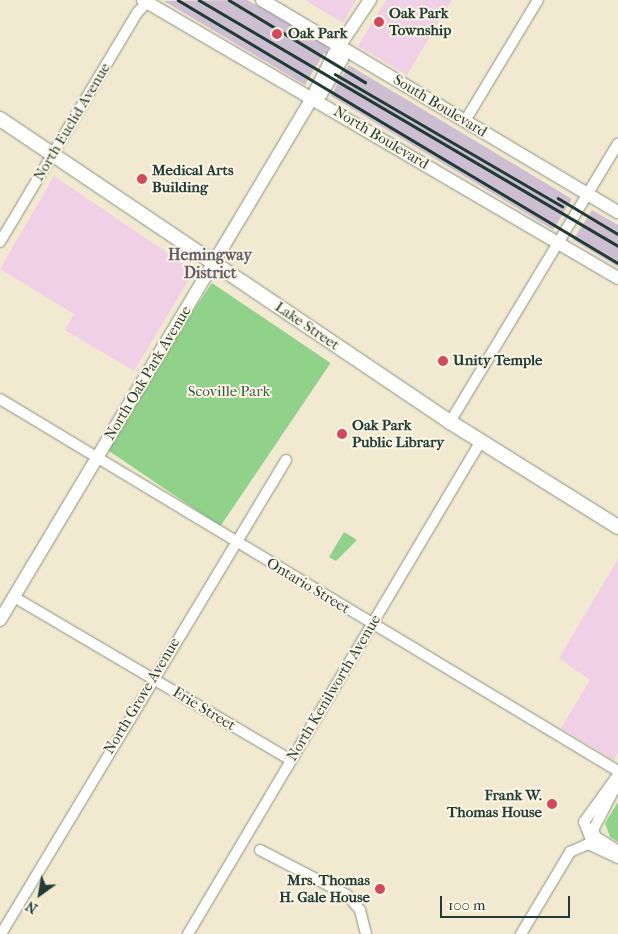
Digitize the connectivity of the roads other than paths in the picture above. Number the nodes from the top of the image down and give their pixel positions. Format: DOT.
graph roads {
  1 [pos="146,0"];
  2 [pos="262,0"];
  3 [pos="370,0"];
  4 [pos="538,0"];
  5 [pos="342,48"];
  6 [pos="311,100"];
  7 [pos="0,119"];
  8 [pos="465,121"];
  9 [pos="618,144"];
  10 [pos="52,155"];
  11 [pos="588,194"];
  12 [pos="618,212"];
  13 [pos="0,242"];
  14 [pos="558,243"];
  15 [pos="213,263"];
  16 [pos="618,278"];
  17 [pos="0,399"];
  18 [pos="450,422"];
  19 [pos="481,442"];
  20 [pos="98,457"];
  21 [pos="286,460"];
  22 [pos="618,527"];
  23 [pos="235,542"];
  24 [pos="14,597"];
  25 [pos="0,620"];
  26 [pos="372,625"];
  27 [pos="153,679"];
  28 [pos="291,760"];
  29 [pos="617,774"];
  30 [pos="598,845"];
  31 [pos="260,850"];
  32 [pos="618,851"];
  33 [pos="618,858"];
  34 [pos="0,934"];
  35 [pos="188,934"];
  36 [pos="366,934"];
  37 [pos="521,934"];
  1 -- 6 [label="street, North Boulevard"];
  1 -- 10 [label="street, North Euclid Avenue"];
  2 -- 5 [label="street, South Boulevard"];
  3 -- 5 [label="street, North Oak Park Avenue"];
  4 -- 8 [label="street"];
  5 -- 6 [label="street, North Oak Park Avenue"];
  5 -- 8 [label="street, South Boulevard"];
  6 -- 14 [label="street, North Boulevard"];
  6 -- 15 [label="street, North Oak Park Avenue"];
  7 -- 10 [label="main road, Lake Street"];
  8 -- 11 [label="street, South Boulevard"];
  9 -- 11 [label="street"];
  10 -- 13 [label="street, North Euclid Avenue"];
  10 -- 15 [label="main road, Lake Street"];
  11 -- 12 [label="street, South Boulevard"];
  11 -- 14 [label="street"];
  14 -- 16 [label="street, North Boulevard"];
  14 -- 18 [label="street"];
  15 -- 18 [label="main road, Lake Street"];
  15 -- 20 [label="street, North Oak Park Avenue"];
  17 -- 20 [label="street, Ontario Street"];
  18 -- 19 [label="main road, Lake Street"];
  19 -- 22 [label="main road, Lake Street"];
  19 -- 26 [label="street, North Kenilworth Avenue"];
  20 -- 23 [label="street, Ontario Street"];
  20 -- 24 [label="street, North Oak Park Avenue"];
  21 -- 23 [label="street, North Grove Avenue"];
  23 -- 26 [label="street, Ontario Street"];
  23 -- 27 [label="street, North Grove Avenue"];
  24 -- 25 [label="street, North Oak Park Avenue"];
  24 -- 27 [label="street, Erie Street"];
  26 -- 28 [label="street, North Kenilworth Avenue"];
  26 -- 29 [label="street, Ontario Street"];
  27 -- 28 [label="street, Erie Street"];
  27 -- 34 [label="street, North Grove Avenue"];
  28 -- 35 [label="street, North Kenilworth Avenue"];
  29 -- 30 [label="street"];
  30 -- 32 [label="street"];
  30 -- 33 [label="street"];
  30 -- 37 [label="street"];
  31 -- 36 [label="street"];
}
